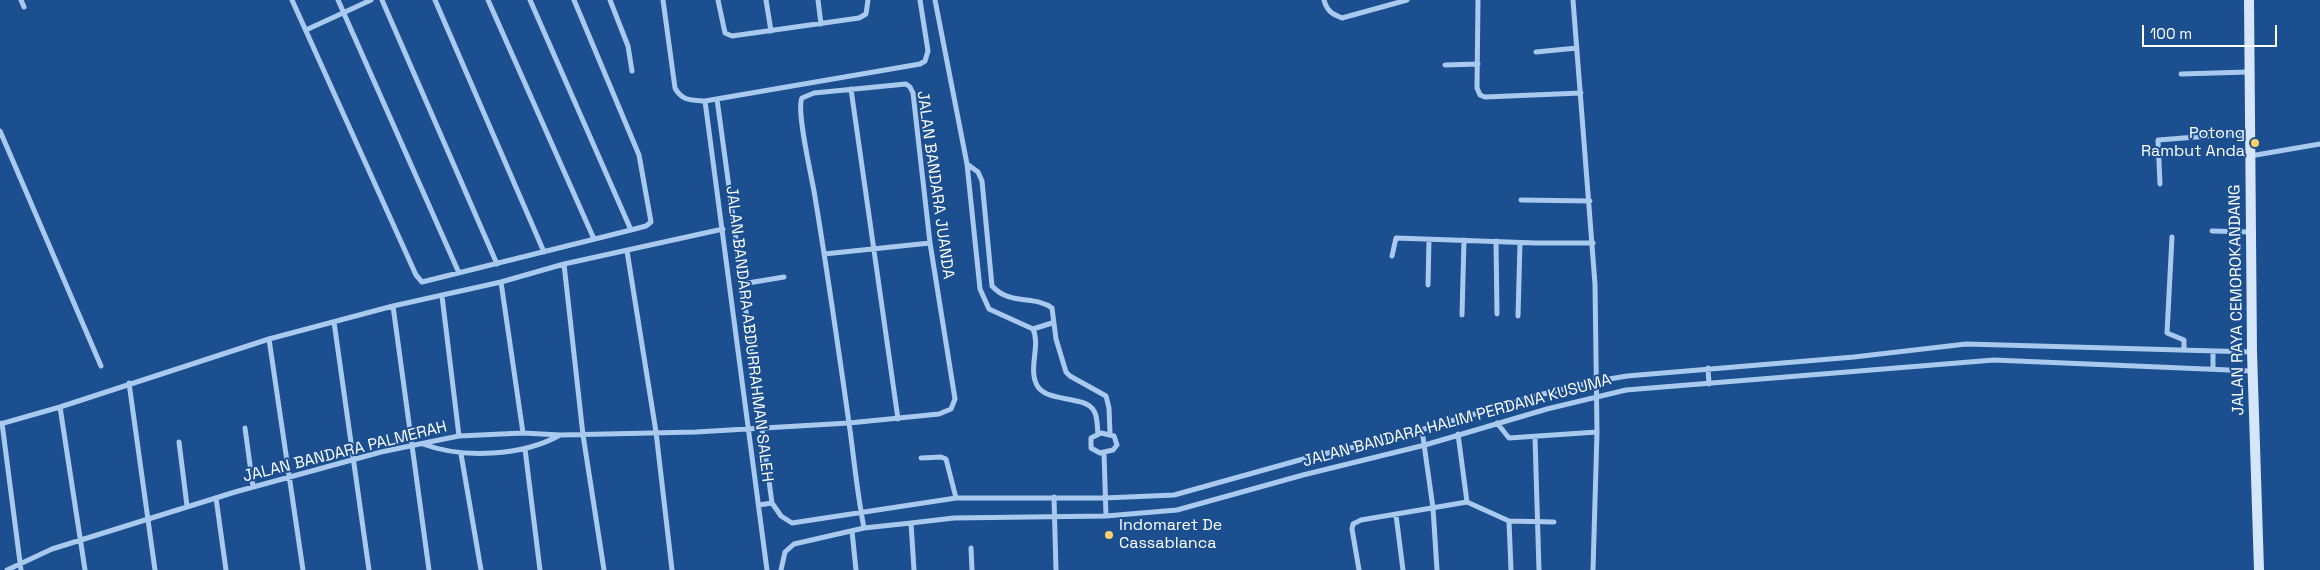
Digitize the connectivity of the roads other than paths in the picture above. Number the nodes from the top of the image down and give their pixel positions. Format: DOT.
graph roads {
  1 [pos="21,0"];
  2 [pos="292,0"];
  3 [pos="338,0"];
  4 [pos="372,0"];
  5 [pos="382,0"];
  6 [pos="435,0"];
  7 [pos="488,0"];
  8 [pos="530,0"];
  9 [pos="574,0"];
  10 [pos="610,0"];
  11 [pos="663,0"];
  12 [pos="718,0"];
  13 [pos="766,0"];
  14 [pos="818,0"];
  15 [pos="868,0"];
  16 [pos="920,0"];
  17 [pos="935,0"];
  18 [pos="1324,0"];
  19 [pos="1407,0"];
  20 [pos="1478,0"];
  21 [pos="1573,0"];
  22 [pos="2249,0"];
  23 [pos="24,7"];
  24 [pos="343,13"];
  25 [pos="821,24"];
  26 [pos="306,30"];
  27 [pos="771,31"];
  28 [pos="1577,48"];
  29 [pos="1536,52"];
  30 [pos="1478,64"];
  31 [pos="1446,66"];
  32 [pos="632,71"];
  33 [pos="2248,72"];
  34 [pos="2181,74"];
  35 [pos="851,89"];
  36 [pos="1581,94"];
  37 [pos="717,99"];
  38 [pos="705,101"];
  39 [pos="0,131"];
  40 [pos="2248,133"];
  41 [pos="2320,144"];
  42 [pos="2249,156"];
  43 [pos="967,164"];
  44 [pos="2160,184"];
  45 [pos="1521,200"];
  46 [pos="1590,201"];
  47 [pos="723,229"];
  48 [pos="631,230"];
  49 [pos="2212,231"];
  50 [pos="2251,232"];
  51 [pos="2172,237"];
  52 [pos="594,239"];
  53 [pos="1429,239"];
  54 [pos="1464,240"];
  55 [pos="1496,241"];
  56 [pos="1520,242"];
  57 [pos="930,243"];
  58 [pos="1593,243"];
  59 [pos="874,248"];
  60 [pos="627,251"];
  61 [pos="544,252"];
  62 [pos="824,254"];
  63 [pos="1392,256"];
  64 [pos="497,264"];
  65 [pos="564,264"];
  66 [pos="458,273"];
  67 [pos="784,278"];
  68 [pos="501,282"];
  69 [pos="742,284"];
  70 [pos="1428,285"];
  71 [pos="992,286"];
  72 [pos="980,288"];
  73 [pos="442,296"];
  74 [pos="393,306"];
  75 [pos="1497,314"];
  76 [pos="1462,315"];
  77 [pos="1518,316"];
  78 [pos="334,322"];
  79 [pos="1052,323"];
  80 [pos="1033,329"];
  81 [pos="269,339"];
  82 [pos="2184,350"];
  83 [pos="2213,351"];
  84 [pos="2252,352"];
  85 [pos="101,366"];
  86 [pos="1708,368"];
  87 [pos="2213,369"];
  88 [pos="2253,371"];
  89 [pos="1597,381"];
  90 [pos="128,383"];
  91 [pos="1709,384"];
  92 [pos="1597,396"];
  93 [pos="60,407"];
  94 [pos="898,418"];
  95 [pos="849,423"];
  96 [pos="1496,423"];
  97 [pos="1,424"];
  98 [pos="245,428"];
  99 [pos="762,428"];
  100 [pos="748,429"];
  101 [pos="1422,430"];
  102 [pos="656,432"];
  103 [pos="1597,432"];
  104 [pos="523,433"];
  105 [pos="1110,433"];
  106 [pos="1098,434"];
  107 [pos="1458,434"];
  108 [pos="560,435"];
  109 [pos="582,435"];
  110 [pos="459,436"];
  111 [pos="1535,437"];
  112 [pos="179,442"];
  113 [pos="423,444"];
  114 [pos="1425,445"];
  115 [pos="412,446"];
  116 [pos="525,449"];
  117 [pos="1104,453"];
  118 [pos="461,454"];
  119 [pos="921,458"];
  120 [pos="354,460"];
  121 [pos="290,477"];
  122 [pos="253,487"];
  123 [pos="1054,497"];
  124 [pos="216,498"];
  125 [pos="956,498"];
  126 [pos="1104,498"];
  127 [pos="1467,502"];
  128 [pos="772,503"];
  129 [pos="758,505"];
  130 [pos="187,506"];
  131 [pos="1433,508"];
  132 [pos="861,512"];
  133 [pos="1396,515"];
  134 [pos="1055,516"];
  135 [pos="1106,516"];
  136 [pos="149,520"];
  137 [pos="1509,521"];
  138 [pos="1537,522"];
  139 [pos="1554,522"];
  140 [pos="797,523"];
  141 [pos="911,523"];
  142 [pos="864,528"];
  143 [pos="852,531"];
  144 [pos="80,540"];
  145 [pos="971,548"];
  146 [pos="20,563"];
  147 [pos="7,570"];
  148 [pos="21,570"];
  149 [pos="84,570"];
  150 [pos="155,570"];
  151 [pos="226,570"];
  152 [pos="303,570"];
  153 [pos="369,570"];
  154 [pos="429,570"];
  155 [pos="481,570"];
  156 [pos="540,570"];
  157 [pos="604,570"];
  158 [pos="672,570"];
  159 [pos="767,570"];
  160 [pos="781,570"];
  161 [pos="856,570"];
  162 [pos="914,570"];
  163 [pos="972,570"];
  164 [pos="1056,570"];
  165 [pos="1359,570"];
  166 [pos="1403,570"];
  167 [pos="1437,570"];
  168 [pos="1511,570"];
  169 [pos="1539,570"];
  170 [pos="1593,570"];
  171 [pos="2259,570"];
  1 -- 23 [label="street"];
  2 -- 26 [label="street"];
  3 -- 24 [label="street"];
  4 -- 24 [label="street"];
  5 -- 64 [label="street"];
  6 -- 61 [label="street"];
  7 -- 52 [label="street"];
  8 -- 48 [label="street"];
  9 -- 48 [label="street"];
  10 -- 32 [label="street"];
  11 -- 38 [label="street"];
  12 -- 27 [label="street"];
  13 -- 27 [label="street"];
  14 -- 25 [label="street"];
  15 -- 25 [label="street"];
  16 -- 37 [label="street"];
  17 -- 43 [label="street"];
  18 -- 19 [label="street"];
  20 -- 30 [label="street"];
  21 -- 28 [label="street"];
  22 -- 33 [label="main road, JALAN RAYA CEMOROKANDANG"];
  24 -- 26 [label="street"];
  24 -- 66 [label="street"];
  25 -- 27 [label="street"];
  26 -- 66 [label="street"];
  28 -- 29 [label="street"];
  28 -- 36 [label="street"];
  30 -- 31 [label="street"];
  30 -- 36 [label="street"];
  33 -- 34 [label="street"];
  33 -- 40 [label="main road, JALAN RAYA CEMOROKANDANG"];
  35 -- 57 [label="street, JALAN BANDARA JUANDA"];
  35 -- 59 [label="street"];
  35 -- 62 [label="street, JALAN BANDARA JUANDA"];
  36 -- 46 [label="street"];
  37 -- 38 [label="street"];
  37 -- 69 [label="street, JALAN BANDARA ABDURRAHMAN SALEH"];
  38 -- 47 [label="street, JALAN BANDARA ABDURRAHMAN SALEH"];
  39 -- 85 [label="street"];
  40 -- 42 [label="main road, JALAN RAYA CEMOROKANDANG"];
  40 -- 44 [label="street"];
  41 -- 42 [label="street"];
  42 -- 50 [label="main road, JALAN RAYA CEMOROKANDANG"];
  43 -- 71 [label="street"];
  43 -- 72 [label="street"];
  45 -- 46 [label="street"];
  46 -- 58 [label="street"];
  47 -- 60 [label="street"];
  47 -- 100 [label="street, JALAN BANDARA ABDURRAHMAN SALEH"];
  48 -- 52 [label="street"];
  49 -- 50 [label="street"];
  50 -- 84 [label="main road, JALAN RAYA CEMOROKANDANG"];
  51 -- 82 [label="street"];
  52 -- 61 [label="street"];
  53 -- 54 [label="street"];
  53 -- 63 [label="street"];
  53 -- 70 [label="street"];
  54 -- 55 [label="street"];
  54 -- 76 [label="street"];
  55 -- 56 [label="street"];
  55 -- 75 [label="street"];
  56 -- 58 [label="street"];
  56 -- 77 [label="street"];
  57 -- 59 [label="street"];
  57 -- 94 [label="street, JALAN BANDARA JUANDA"];
  58 -- 89 [label="street"];
  59 -- 62 [label="street"];
  59 -- 94 [label="street"];
  60 -- 65 [label="street"];
  60 -- 102 [label="street"];
  61 -- 64 [label="street"];
  62 -- 95 [label="street, JALAN BANDARA JUANDA"];
  64 -- 66 [label="street"];
  65 -- 68 [label="street"];
  65 -- 109 [label="street"];
  67 -- 69 [label="street"];
  68 -- 73 [label="street"];
  68 -- 104 [label="street"];
  69 -- 99 [label="street, JALAN BANDARA ABDURRAHMAN SALEH"];
  71 -- 72 [label="street"];
  71 -- 79 [label="street"];
  72 -- 80 [label="street"];
  73 -- 74 [label="street"];
  73 -- 110 [label="street"];
  74 -- 78 [label="street"];
  74 -- 115 [label="street"];
  78 -- 81 [label="street"];
  78 -- 120 [label="street"];
  79 -- 80 [label="street"];
  79 -- 105 [label="street"];
  80 -- 106 [label="street"];
  81 -- 90 [label="street"];
  81 -- 121 [label="street"];
  82 -- 83 [label="street, JALAN BANDARA HALIM PERDANA KUSUMA"];
  82 -- 86 [label="street, JALAN BANDARA HALIM PERDANA KUSUMA"];
  83 -- 84 [label="street, JALAN BANDARA HALIM PERDANA KUSUMA"];
  83 -- 87 [label="street"];
  84 -- 88 [label="main road, JALAN RAYA CEMOROKANDANG"];
  86 -- 89 [label="street, JALAN BANDARA HALIM PERDANA KUSUMA"];
  86 -- 91 [label="street"];
  87 -- 88 [label="street, JALAN BANDARA HALIM PERDANA KUSUMA"];
  87 -- 91 [label="street, JALAN BANDARA HALIM PERDANA KUSUMA"];
  88 -- 171 [label="main road, JALAN RAYA CEMOROKANDANG"];
  89 -- 92 [label="street"];
  89 -- 101 [label="street, JALAN BANDARA HALIM PERDANA KUSUMA"];
  90 -- 93 [label="street"];
  90 -- 136 [label="street"];
  91 -- 92 [label="street, JALAN BANDARA HALIM PERDANA KUSUMA"];
  92 -- 96 [label="street, JALAN BANDARA HALIM PERDANA KUSUMA"];
  92 -- 103 [label="street"];
  93 -- 97 [label="street"];
  93 -- 144 [label="street"];
  94 -- 95 [label="street, JALAN BANDARA JUANDA"];
  95 -- 99 [label="street, JALAN BANDARA JUANDA"];
  95 -- 132 [label="street, JALAN BANDARA JUANDA"];
  96 -- 107 [label="street, JALAN BANDARA HALIM PERDANA KUSUMA"];
  96 -- 111 [label="street"];
  97 -- 146 [label="street"];
  98 -- 122 [label="street"];
  99 -- 100 [label="street, JALAN BANDARA PALMERAH"];
  99 -- 128 [label="street, JALAN BANDARA ABDURRAHMAN SALEH"];
  100 -- 102 [label="street, JALAN BANDARA PALMERAH"];
  100 -- 129 [label="street, JALAN BANDARA ABDURRAHMAN SALEH"];
  101 -- 114 [label="street"];
  101 -- 126 [label="street, JALAN BANDARA HALIM PERDANA KUSUMA"];
  102 -- 109 [label="street, JALAN BANDARA PALMERAH"];
  102 -- 158 [label="street"];
  103 -- 111 [label="street"];
  103 -- 170 [label="street"];
  104 -- 108 [label="street, JALAN BANDARA PALMERAH"];
  104 -- 110 [label="street, JALAN BANDARA PALMERAH"];
  105 -- 106 [label="street"];
  105 -- 117 [label="street"];
  106 -- 117 [label="street"];
  107 -- 114 [label="street, JALAN BANDARA HALIM PERDANA KUSUMA"];
  107 -- 127 [label="street"];
  108 -- 109 [label="street, JALAN BANDARA PALMERAH"];
  108 -- 116 [label="street"];
  109 -- 157 [label="street"];
  110 -- 113 [label="street, JALAN BANDARA PALMERAH"];
  111 -- 138 [label="street"];
  112 -- 130 [label="street"];
  113 -- 115 [label="street, JALAN BANDARA PALMERAH"];
  113 -- 118 [label="street"];
  114 -- 131 [label="street"];
  114 -- 135 [label="street, JALAN BANDARA HALIM PERDANA KUSUMA"];
  115 -- 120 [label="street, JALAN BANDARA PALMERAH"];
  115 -- 154 [label="street"];
  116 -- 118 [label="street"];
  116 -- 156 [label="street"];
  117 -- 126 [label="street"];
  118 -- 155 [label="street"];
  119 -- 125 [label="street"];
  120 -- 121 [label="street, JALAN BANDARA PALMERAH"];
  120 -- 153 [label="street"];
  121 -- 122 [label="street, JALAN BANDARA PALMERAH"];
  121 -- 152 [label="street"];
  122 -- 124 [label="street, JALAN BANDARA PALMERAH"];
  123 -- 125 [label="street, JALAN BANDARA HALIM PERDANA KUSUMA"];
  123 -- 126 [label="street, JALAN BANDARA HALIM PERDANA KUSUMA"];
  123 -- 134 [label="street"];
  124 -- 130 [label="street, JALAN BANDARA PALMERAH"];
  124 -- 151 [label="street"];
  125 -- 132 [label="street, JALAN BANDARA HALIM PERDANA KUSUMA"];
  126 -- 135 [label="street"];
  127 -- 131 [label="street"];
  127 -- 137 [label="street"];
  128 -- 129 [label="street"];
  128 -- 140 [label="street, JALAN BANDARA ABDURRAHMAN SALEH"];
  129 -- 159 [label="street, JALAN BANDARA ABDURRAHMAN SALEH"];
  130 -- 136 [label="street, JALAN BANDARA PALMERAH"];
  131 -- 133 [label="street"];
  131 -- 167 [label="street"];
  132 -- 140 [label="street, JALAN BANDARA HALIM PERDANA KUSUMA"];
  132 -- 142 [label="street, JALAN BANDARA JUANDA"];
  133 -- 165 [label="street"];
  133 -- 166 [label="street"];
  134 -- 135 [label="street, JALAN BANDARA HALIM PERDANA KUSUMA"];
  134 -- 141 [label="street, JALAN BANDARA HALIM PERDANA KUSUMA"];
  134 -- 164 [label="street"];
  136 -- 144 [label="street, JALAN BANDARA PALMERAH"];
  136 -- 150 [label="street"];
  137 -- 138 [label="street"];
  137 -- 168 [label="street"];
  138 -- 139 [label="street"];
  138 -- 169 [label="street"];
  141 -- 142 [label="street, JALAN BANDARA HALIM PERDANA KUSUMA"];
  141 -- 162 [label="street"];
  142 -- 143 [label="street, JALAN BANDARA HALIM PERDANA KUSUMA"];
  143 -- 160 [label="street, JALAN BANDARA HALIM PERDANA KUSUMA"];
  143 -- 161 [label="street"];
  144 -- 146 [label="street, JALAN BANDARA PALMERAH"];
  144 -- 149 [label="street"];
  145 -- 163 [label="street"];
  146 -- 147 [label="street, JALAN BANDARA PALMERAH"];
  146 -- 148 [label="street"];
}
